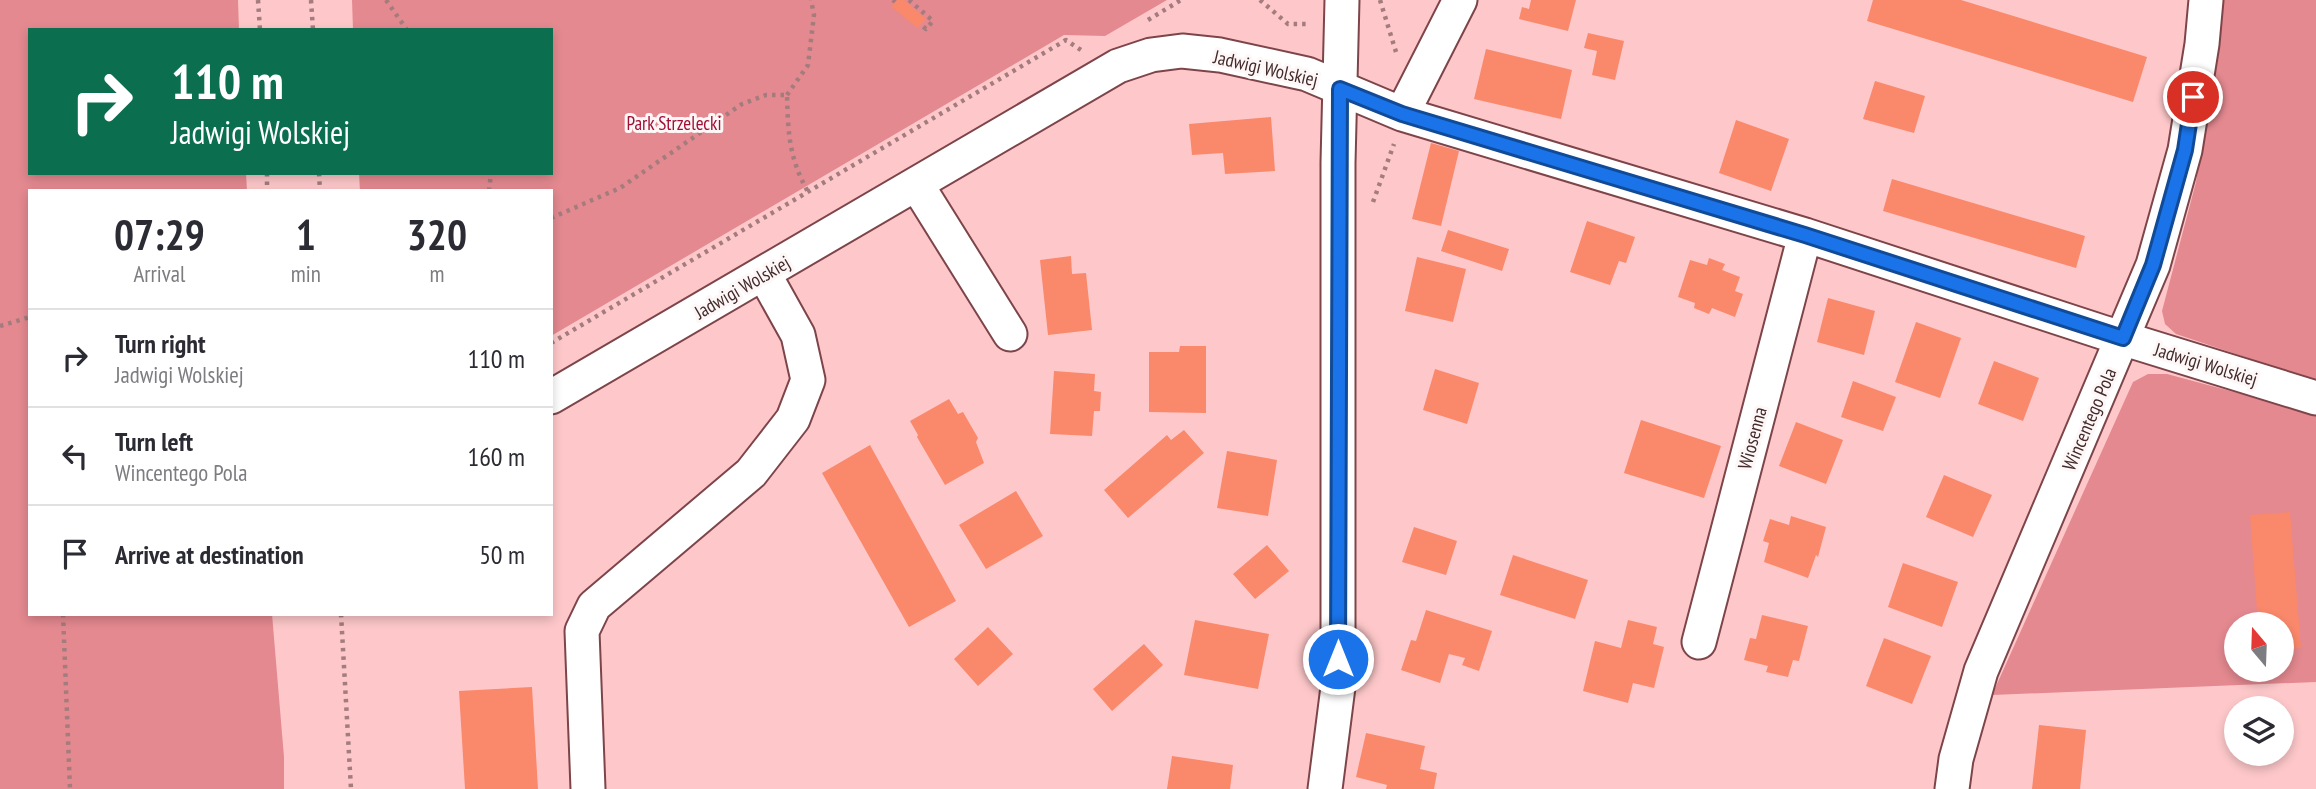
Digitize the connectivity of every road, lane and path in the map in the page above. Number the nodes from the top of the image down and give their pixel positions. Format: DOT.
graph roads {
  1 [pos="258,0"];
  2 [pos="311,0"];
  3 [pos="386,0"];
  4 [pos="811,0"];
  5 [pos="909,0"];
  6 [pos="1181,0"];
  7 [pos="1261,0"];
  8 [pos="1342,0"];
  9 [pos="1380,0"];
  10 [pos="1460,0"];
  11 [pos="2206,0"];
  12 [pos="1147,21"];
  13 [pos="1318,24"];
  14 [pos="921,25"];
  15 [pos="260,28"];
  16 [pos="313,28"];
  17 [pos="406,28"];
  18 [pos="1090,55"];
  19 [pos="1399,64"];
  20 [pos="1340,89"];
  21 [pos="787,95"];
  22 [pos="1398,128"];
  23 [pos="917,185"];
  24 [pos="808,192"];
  25 [pos="1373,203"];
  26 [pos="553,217"];
  27 [pos="1805,235"];
  28 [pos="764,274"];
  29 [pos="28,318"];
  30 [pos="0,326"];
  31 [pos="1010,334"];
  32 [pos="2123,338"];
  33 [pos="553,342"];
  34 [pos="553,396"];
  35 [pos="2316,398"];
  36 [pos="63,616"];
  37 [pos="341,616"];
  38 [pos="1699,642"];
  39 [pos="70,789"];
  40 [pos="351,789"];
  41 [pos="588,789"];
  42 [pos="1325,789"];
  43 [pos="1952,789"];
  1 -- 15 [label="path"];
  2 -- 16 [label="path"];
  3 -- 17 [label="path"];
  4 -- 21 [label="path"];
  5 -- 14 [label="path"];
  6 -- 12 [label="path"];
  7 -- 13 [label="path"];
  8 -- 20 [label="street"];
  9 -- 19 [label="path"];
  10 -- 22 [label="street"];
  11 -- 32 [label="street, Wincentego Pola"];
  18 -- 24 [label="path"];
  20 -- 22 [label="street, Jadwigi Wolskiej"];
  20 -- 23 [label="street, Jadwigi Wolskiej"];
  20 -- 42 [label="street"];
  21 -- 24 [label="path"];
  21 -- 26 [label="path"];
  22 -- 25 [label="path"];
  22 -- 27 [label="street, Jadwigi Wolskiej"];
  23 -- 28 [label="street, Jadwigi Wolskiej"];
  23 -- 31 [label="street"];
  24 -- 33 [label="path"];
  27 -- 32 [label="street, Jadwigi Wolskiej"];
  27 -- 38 [label="street, Wiosenna"];
  28 -- 34 [label="street, Jadwigi Wolskiej"];
  28 -- 41 [label="street"];
  29 -- 30 [label="path"];
  32 -- 35 [label="street, Jadwigi Wolskiej"];
  32 -- 43 [label="street, Wincentego Pola"];
  36 -- 39 [label="path"];
  37 -- 40 [label="path"];
}
